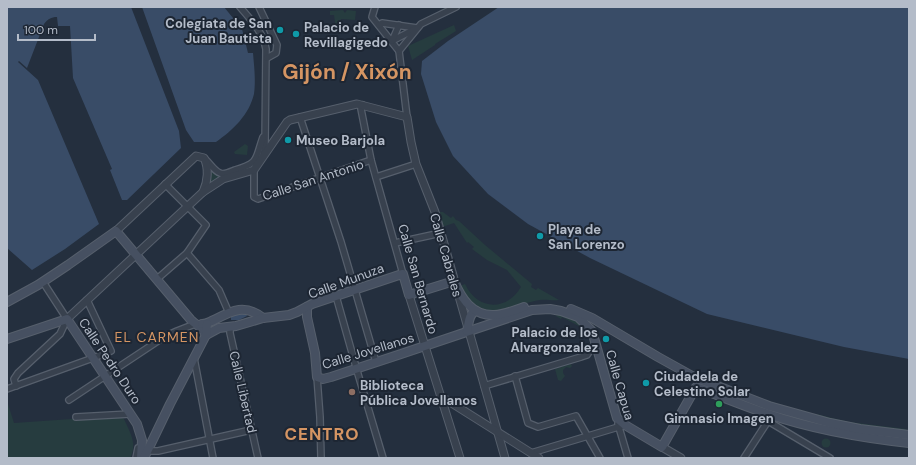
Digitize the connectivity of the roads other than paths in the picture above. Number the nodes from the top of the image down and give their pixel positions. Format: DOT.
graph roads {
  1 [pos="240,7"];
  2 [pos="259,7"];
  3 [pos="375,7"];
  4 [pos="456,7"];
  5 [pos="378,25"];
  6 [pos="399,25"];
  7 [pos="417,28"];
  8 [pos="392,41"];
  9 [pos="399,51"];
  10 [pos="267,58"];
  11 [pos="360,104"];
  12 [pos="300,117"];
  13 [pos="407,117"];
  14 [pos="265,133"];
  15 [pos="273,141"];
  16 [pos="260,157"];
  17 [pos="204,158"];
  18 [pos="371,160"];
  19 [pos="416,164"];
  20 [pos="254,170"];
  21 [pos="376,177"];
  22 [pos="320,178"];
  23 [pos="165,184"];
  24 [pos="203,192"];
  25 [pos="187,206"];
  26 [pos="116,231"];
  27 [pos="440,233"];
  28 [pos="395,243"];
  29 [pos="187,253"];
  30 [pos="136,254"];
  31 [pos="404,274"];
  32 [pos="158,280"];
  33 [pos="454,281"];
  34 [pos="43,282"];
  35 [pos="355,290"];
  36 [pos="409,295"];
  37 [pos="336,296"];
  38 [pos="87,300"];
  39 [pos="7,302"];
  40 [pos="250,310"];
  41 [pos="476,311"];
  42 [pos="228,313"];
  43 [pos="301,314"];
  44 [pos="263,318"];
  45 [pos="67,319"];
  46 [pos="246,323"];
  47 [pos="195,324"];
  48 [pos="207,324"];
  49 [pos="603,324"];
  50 [pos="229,327"];
  51 [pos="468,331"];
  52 [pos="592,331"];
  53 [pos="209,333"];
  54 [pos="7,339"];
  55 [pos="595,343"];
  56 [pos="426,346"];
  57 [pos="93,358"];
  58 [pos="194,358"];
  59 [pos="376,362"];
  60 [pos="356,369"];
  61 [pos="105,376"];
  62 [pos="514,376"];
  63 [pos="317,377"];
  64 [pos="694,377"];
  65 [pos="16,386"];
  66 [pos="484,386"];
  67 [pos="696,387"];
  68 [pos="8,388"];
  69 [pos="442,397"];
  70 [pos="69,400"];
  71 [pos="130,414"];
  72 [pos="769,414"];
  73 [pos="76,417"];
  74 [pos="789,420"];
  75 [pos="620,423"];
  76 [pos="137,424"];
  77 [pos="781,429"];
  78 [pos="251,430"];
  79 [pos="497,431"];
  80 [pos="909,435"];
  81 [pos="587,436"];
  82 [pos="210,440"];
  83 [pos="909,443"];
  84 [pos="662,447"];
  85 [pos="531,453"];
  86 [pos="144,456"];
  87 [pos="136,458"];
  88 [pos="213,458"];
  89 [pos="258,458"];
  90 [pos="321,458"];
  91 [pos="383,458"];
  92 [pos="460,458"];
  93 [pos="505,458"];
  94 [pos="539,458"];
  95 [pos="600,458"];
  96 [pos="628,458"];
  97 [pos="681,458"];
  98 [pos="744,458"];
  99 [pos="829,458"];
  1 -- 10 [label="street"];
  2 -- 10 [label="street"];
  3 -- 5 [label="street"];
  4 -- 7 [label="street"];
  5 -- 6 [label="street"];
  5 -- 8 [label="street"];
  6 -- 7 [label="street"];
  6 -- 8 [label="street"];
  7 -- 8 [label="street"];
  7 -- 9 [label="street"];
  8 -- 9 [label="street"];
  9 -- 13 [label="street, Calle Cabrales"];
  10 -- 14 [label="street"];
  11 -- 12 [label="street"];
  11 -- 13 [label="street"];
  11 -- 18 [label="street, Calle San Bernardo"];
  12 -- 15 [label="street"];
  12 -- 22 [label="street"];
  13 -- 19 [label="street, Calle Cabrales"];
  14 -- 15 [label="street"];
  14 -- 16 [label="street"];
  15 -- 16 [label="street"];
  16 -- 17 [label="street"];
  16 -- 20 [label="street"];
  17 -- 23 [label="street"];
  17 -- 24 [label="street"];
  18 -- 21 [label="street, Calle San Bernardo"];
  18 -- 22 [label="street, Calle San Antonio"];
  19 -- 21 [label="street"];
  19 -- 27 [label="street, Calle Cabrales"];
  20 -- 22 [label="street, Calle San Antonio"];
  20 -- 24 [label="street"];
  21 -- 28 [label="street, Calle San Bernardo"];
  22 -- 35 [label="street"];
  23 -- 25 [label="street"];
  23 -- 26 [label="street"];
  24 -- 25 [label="street"];
  25 -- 29 [label="street"];
  25 -- 30 [label="street"];
  26 -- 30 [label="main road"];
  26 -- 34 [label="main road"];
  27 -- 28 [label="street"];
  27 -- 33 [label="street, Calle Cabrales"];
  28 -- 31 [label="street, Calle San Bernardo"];
  29 -- 32 [label="street"];
  29 -- 42 [label="street"];
  30 -- 32 [label="main road"];
  30 -- 38 [label="street"];
  31 -- 35 [label="main road, Calle Munuza"];
  31 -- 36 [label="main road, Calle San Bernardo"];
  32 -- 47 [label="main road"];
  33 -- 36 [label="main road"];
  33 -- 41 [label="main road"];
  33 -- 51 [label="street, Calle Cabrales"];
  34 -- 39 [label="main road"];
  34 -- 45 [label="street, Calle Pedro Duro"];
  35 -- 37 [label="main road, Calle Munuza"];
  35 -- 59 [label="street"];
  36 -- 56 [label="street, Calle San Bernardo"];
  37 -- 43 [label="main road, Calle Munuza"];
  37 -- 60 [label="street"];
  38 -- 45 [label="street"];
  38 -- 57 [label="street"];
  40 -- 42 [label="main road"];
  40 -- 44 [label="main road"];
  40 -- 46 [label="main road"];
  41 -- 49 [label="main road"];
  41 -- 51 [label="main road"];
  42 -- 48 [label="main road"];
  42 -- 50 [label="main road"];
  43 -- 44 [label="main road, Calle Munuza"];
  43 -- 63 [label="main road"];
  44 -- 46 [label="main road, Calle Munuza"];
  45 -- 54 [label="main road"];
  45 -- 57 [label="main road, Calle Pedro Duro"];
  45 -- 65 [label="street"];
  46 -- 50 [label="main road, Calle Munuza"];
  47 -- 48 [label="main road"];
  47 -- 53 [label="main road"];
  47 -- 61 [label="street"];
  48 -- 53 [label="main road"];
  49 -- 52 [label="street"];
  49 -- 64 [label="main road"];
  50 -- 53 [label="main road, Calle Munuza"];
  50 -- 78 [label="street, Calle Libertad"];
  51 -- 52 [label="main road, Calle Jovellanos"];
  51 -- 56 [label="main road, Calle Jovellanos"];
  51 -- 66 [label="street, Calle Cabrales"];
  52 -- 55 [label="main road, Calle Capua"];
  53 -- 58 [label="main road"];
  55 -- 62 [label="street"];
  55 -- 75 [label="main road, Calle Capua"];
  56 -- 59 [label="main road, Calle Jovellanos"];
  56 -- 69 [label="street, Calle San Bernardo"];
  57 -- 61 [label="main road, Calle Pedro Duro"];
  57 -- 65 [label="street"];
  58 -- 82 [label="street"];
  58 -- 86 [label="main road"];
  59 -- 60 [label="main road, Calle Jovellanos"];
  60 -- 63 [label="main road, Calle Jovellanos"];
  60 -- 91 [label="street"];
  61 -- 70 [label="street"];
  61 -- 71 [label="main road, Calle Pedro Duro"];
  62 -- 66 [label="street"];
  62 -- 81 [label="street"];
  63 -- 90 [label="street"];
  64 -- 67 [label="street"];
  64 -- 72 [label="main road"];
  65 -- 68 [label="street"];
  66 -- 79 [label="street, Calle Cabrales"];
  67 -- 72 [label="main road"];
  67 -- 84 [label="main road"];
  69 -- 79 [label="street"];
  69 -- 92 [label="street, Calle San Bernardo"];
  71 -- 73 [label="street"];
  71 -- 76 [label="main road, Calle Pedro Duro"];
  72 -- 74 [label="main road"];
  72 -- 77 [label="street"];
  72 -- 80 [label="main road"];
  72 -- 98 [label="street"];
  74 -- 77 [label="street"];
  74 -- 83 [label="main road"];
  75 -- 81 [label="street"];
  75 -- 84 [label="main road"];
  75 -- 96 [label="street, Calle Capua"];
  76 -- 86 [label="main road, Calle Pedro Duro"];
  76 -- 87 [label="street"];
  77 -- 99 [label="street"];
  78 -- 82 [label="street"];
  78 -- 89 [label="street, Calle Libertad"];
  79 -- 85 [label="street"];
  79 -- 93 [label="street, Calle Cabrales"];
  81 -- 85 [label="street"];
  81 -- 95 [label="street"];
  82 -- 86 [label="street"];
  82 -- 88 [label="street"];
  84 -- 97 [label="street"];
  85 -- 94 [label="street"];
}
